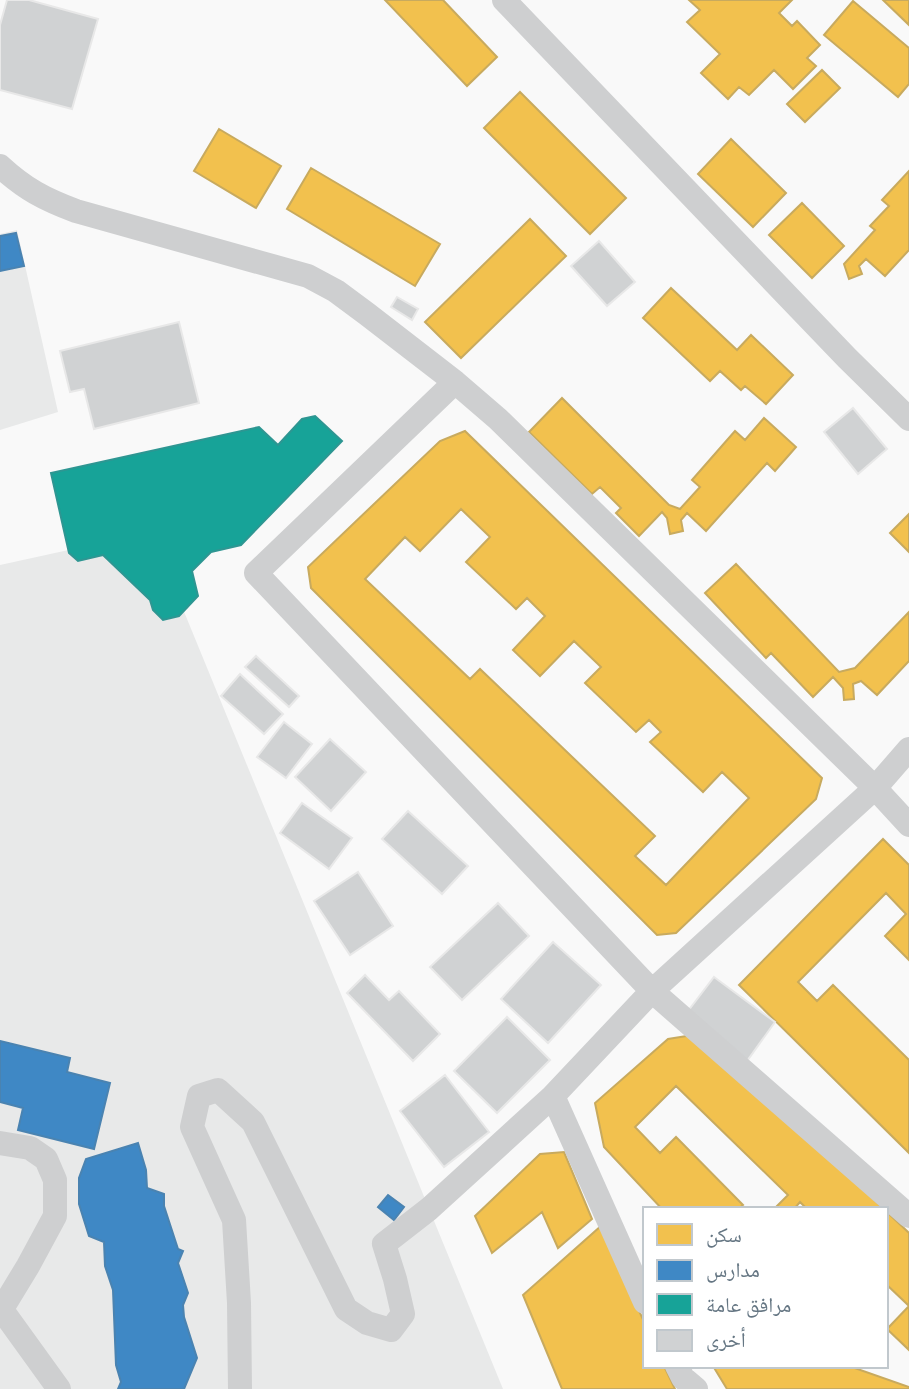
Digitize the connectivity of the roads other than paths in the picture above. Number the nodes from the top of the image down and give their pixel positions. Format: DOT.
graph roads {
  1 [pos="504,0"];
  2 [pos="0,166"];
  3 [pos="455,382"];
  4 [pos="909,419"];
  5 [pos="909,749"];
  6 [pos="874,788"];
  7 [pos="909,825"];
  8 [pos="652,991"];
  9 [pos="552,1096"];
  10 [pos="0,1143"];
  11 [pos="909,1216"];
  12 [pos="643,1298"];
  13 [pos="1,1311"];
  14 [pos="678,1368"];
  15 [pos="59,1389"];
  16 [pos="240,1389"];
  17 [pos="696,1389"];
  1 -- 4 [label="street"];
  2 -- 3 [label="street"];
  3 -- 6 [label="street"];
  3 -- 8 [label="street"];
  5 -- 6 [label="street"];
  6 -- 7 [label="street"];
  6 -- 8 [label="street"];
  8 -- 9 [label="street"];
  8 -- 11 [label="street"];
  9 -- 12 [label="street"];
  9 -- 16 [label="street"];
  10 -- 13 [label="street"];
  13 -- 15 [label="street"];
  14 -- 17 [label="street"];
}
